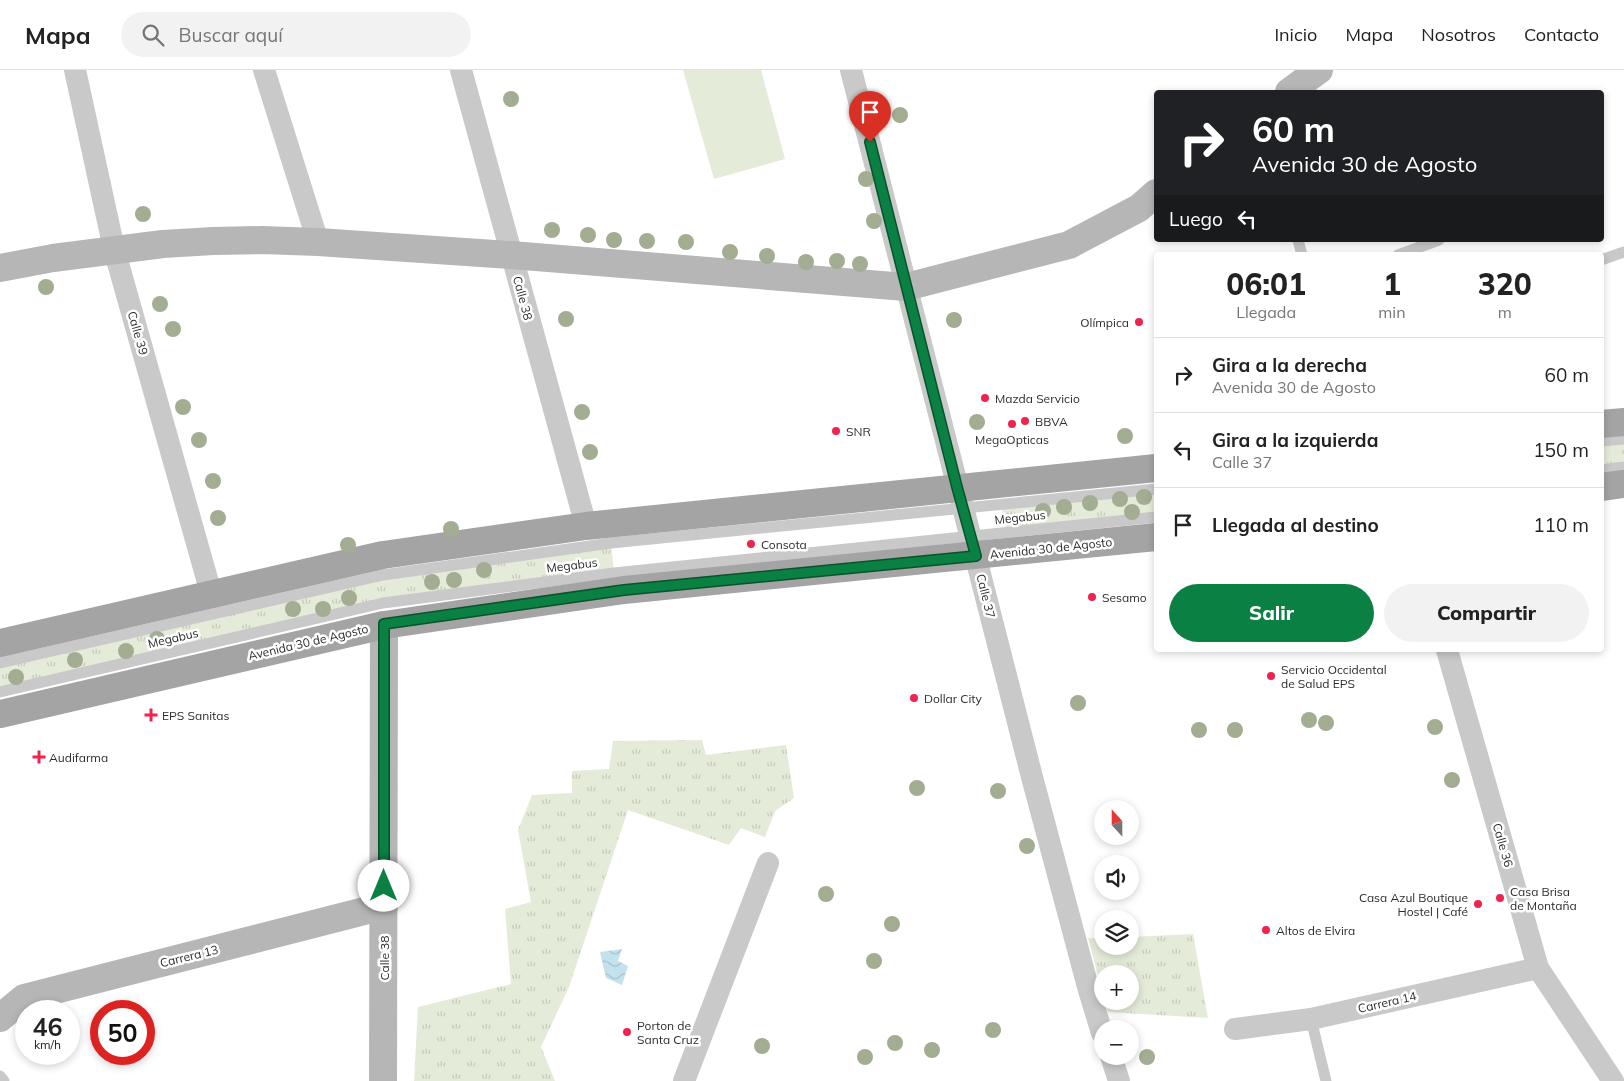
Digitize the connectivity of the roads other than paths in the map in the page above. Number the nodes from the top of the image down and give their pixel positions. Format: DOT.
graph roads {
  1 [pos="75,70"];
  2 [pos="264,70"];
  3 [pos="461,70"];
  4 [pos="852,70"];
  5 [pos="1319,70"];
  6 [pos="1292,90"];
  7 [pos="1154,195"];
  8 [pos="318,242"];
  9 [pos="1434,242"];
  10 [pos="114,249"];
  11 [pos="1406,252"];
  12 [pos="1624,252"];
  13 [pos="511,255"];
  14 [pos="1604,259"];
  15 [pos="0,268"];
  16 [pos="906,287"];
  17 [pos="1624,422"];
  18 [pos="1604,424"];
  19 [pos="1624,439"];
  20 [pos="1604,441"];
  21 [pos="1624,467"];
  22 [pos="1154,468"];
  23 [pos="1604,470"];
  24 [pos="1624,484"];
  25 [pos="1604,487"];
  26 [pos="1154,489"];
  27 [pos="960,498"];
  28 [pos="1154,516"];
  29 [pos="586,526"];
  30 [pos="1154,537"];
  31 [pos="974,546"];
  32 [pos="211,593"];
  33 [pos="384,624"];
  34 [pos="0,643"];
  35 [pos="1448,652"];
  36 [pos="0,663"];
  37 [pos="0,692"];
  38 [pos="0,714"];
  39 [pos="768,862"];
  40 [pos="384,906"];
  41 [pos="1538,968"];
  42 [pos="0,1018"];
  43 [pos="1311,1019"];
  44 [pos="1098,1020"];
  45 [pos="1235,1030"];
  46 [pos="1113,1065"];
  47 [pos="0,1076"];
  48 [pos="4,1081"];
  49 [pos="383,1081"];
  50 [pos="684,1081"];
  51 [pos="1119,1081"];
  52 [pos="1326,1081"];
  53 [pos="1613,1081"];
  1 -- 10 [label="street, Calle 39"];
  2 -- 8 [label="street"];
  3 -- 13 [label="street, Calle 38"];
  4 -- 16 [label="street, Calle 37"];
  5 -- 6 [label="street"];
  7 -- 16 [label="street"];
  8 -- 10 [label="street"];
  8 -- 13 [label="street"];
  9 -- 11 [label="lane"];
  10 -- 15 [label="street"];
  10 -- 32 [label="street, Calle 39"];
  12 -- 14 [label="lane"];
  13 -- 16 [label="street"];
  13 -- 29 [label="street, Calle 38"];
  16 -- 27 [label="street, Calle 37"];
  17 -- 18 [label="main road"];
  19 -- 20 [label="lane"];
  21 -- 23 [label="lane"];
  22 -- 27 [label="main road"];
  24 -- 25 [label="main road"];
  26 -- 27 [label="lane, Megabus"];
  27 -- 29 [label="main road"];
  27 -- 31 [label="street, Calle 37"];
  27 -- 36 [label="lane, Megabus"];
  28 -- 31 [label="lane, Megabus"];
  29 -- 32 [label="main road"];
  30 -- 31 [label="main road, Avenida 30 de Agosto"];
  31 -- 33 [label="main road, Avenida 30 de Agosto"];
  31 -- 37 [label="lane, Megabus"];
  31 -- 44 [label="street, Calle 37"];
  32 -- 34 [label="main road"];
  33 -- 38 [label="main road, Avenida 30 de Agosto"];
  33 -- 40 [label="street, Calle 38"];
  35 -- 41 [label="street, Calle 36"];
  39 -- 50 [label="street"];
  40 -- 42 [label="street, Carrera 13"];
  40 -- 49 [label="street, Calle 38"];
  41 -- 43 [label="street, Carrera 14"];
  41 -- 53 [label="street, Calle 36"];
  43 -- 45 [label="street, Carrera 14"];
  43 -- 52 [label="lane"];
  46 -- 51 [label="street"];
  47 -- 48 [label="lane"];
}
